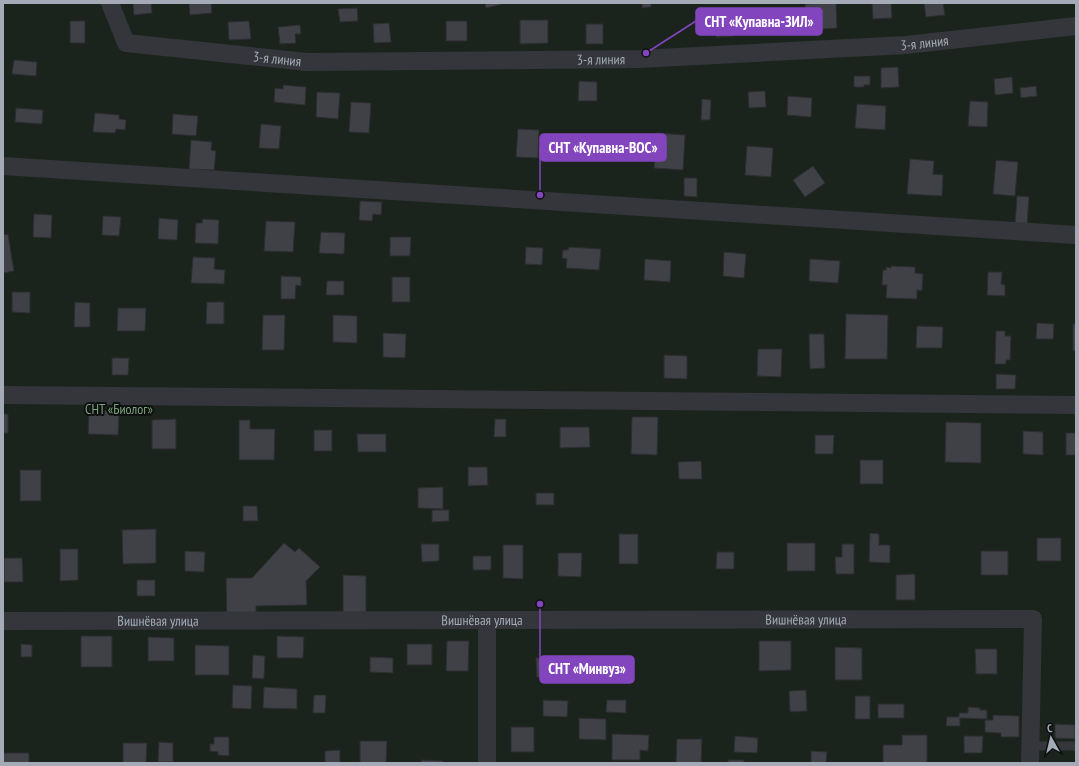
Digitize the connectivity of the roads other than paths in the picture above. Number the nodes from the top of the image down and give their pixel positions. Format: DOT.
graph roads {
  1 [pos="110,3"];
  2 [pos="1076,26"];
  3 [pos="3,166"];
  4 [pos="1076,235"];
  5 [pos="3,395"];
  6 [pos="1076,405"];
  7 [pos="487,620"];
  8 [pos="3,621"];
  9 [pos="1076,746"];
  10 [pos="1030,754"];
  11 [pos="487,763"];
  1 -- 2 [label="street, 3-я линия"];
  3 -- 4 [label="street"];
  5 -- 6 [label="street"];
  7 -- 8 [label="street, Вишнёвая улица"];
  7 -- 10 [label="street, Вишнёвая улица"];
  7 -- 11 [label="street"];
  9 -- 10 [label="lane"];
}
